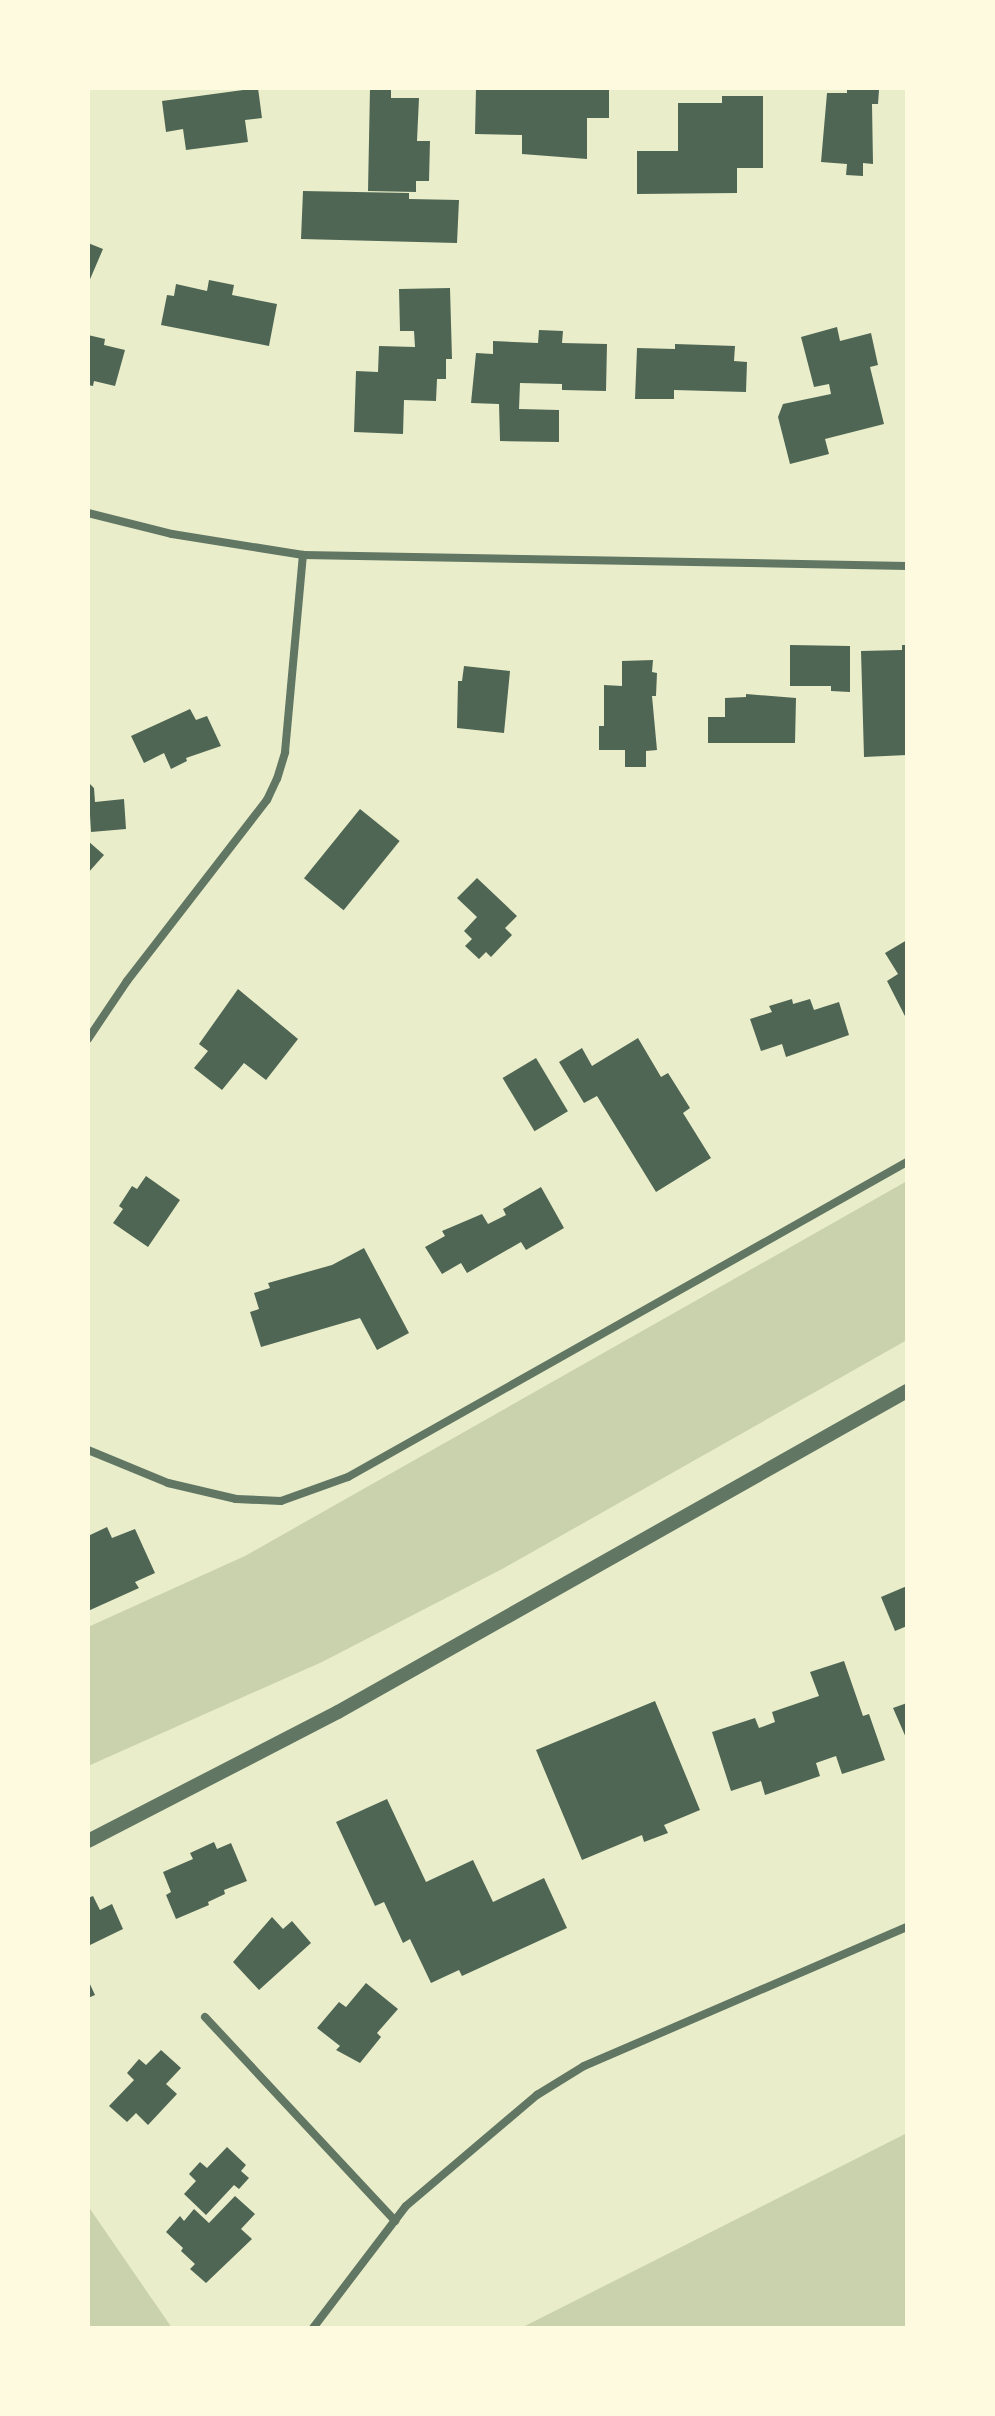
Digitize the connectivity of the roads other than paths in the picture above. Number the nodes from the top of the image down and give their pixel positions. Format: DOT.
graph roads {
  1 [pos="88,513"];
  2 [pos="303,555"];
  3 [pos="907,566"];
  4 [pos="88,1039"];
  5 [pos="907,1162"];
  6 [pos="907,1391"];
  7 [pos="88,1450"];
  8 [pos="88,1841"];
  9 [pos="907,1927"];
  10 [pos="205,2017"];
  11 [pos="395,2221"];
  12 [pos="313,2328"];
  1 -- 2 [label="street"];
  2 -- 3 [label="street"];
  2 -- 4 [label="street"];
  5 -- 7 [label="street"];
  6 -- 8 [label="street"];
  9 -- 11 [label="street"];
  10 -- 11 [label="street"];
  11 -- 12 [label="street"];
}
